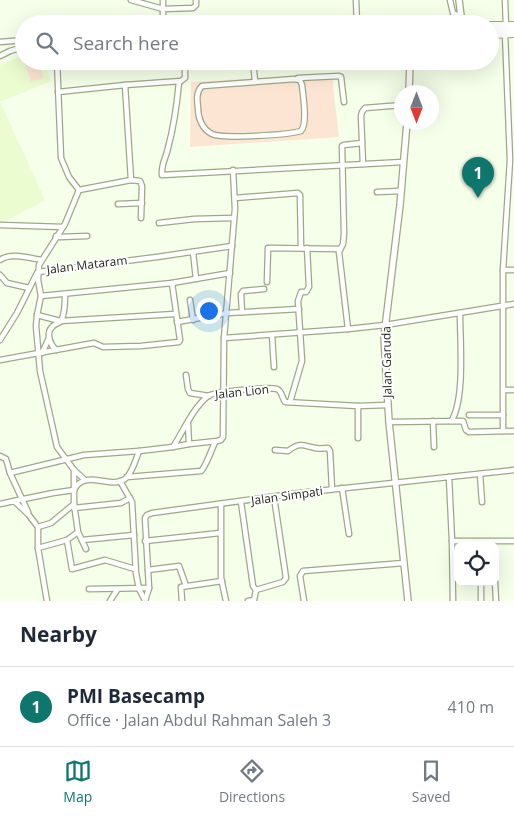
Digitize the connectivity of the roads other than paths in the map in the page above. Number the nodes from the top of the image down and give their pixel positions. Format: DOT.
graph roads {
  1 [pos="131,0"];
  2 [pos="163,0"];
  3 [pos="196,0"];
  4 [pos="356,0"];
  5 [pos="450,0"];
  6 [pos="458,0"];
  7 [pos="505,0"];
  8 [pos="163,9"];
  9 [pos="163,15"];
  10 [pos="357,15"];
  11 [pos="461,15"];
  12 [pos="508,28"];
  13 [pos="514,33"];
  14 [pos="15,41"];
  15 [pos="0,42"];
  16 [pos="15,49"];
  17 [pos="0,56"];
  18 [pos="57,70"];
  19 [pos="185,70"];
  20 [pos="254,70"];
  21 [pos="410,70"];
  22 [pos="294,78"];
  23 [pos="255,81"];
  24 [pos="178,82"];
  25 [pos="125,84"];
  26 [pos="409,85"];
  27 [pos="58,92"];
  28 [pos="344,102"];
  29 [pos="394,106"];
  30 [pos="512,129"];
  31 [pos="406,130"];
  32 [pos="362,143"];
  33 [pos="403,162"];
  34 [pos="363,164"];
  35 [pos="342,165"];
  36 [pos="233,170"];
  37 [pos="131,180"];
  38 [pos="79,190"];
  39 [pos="401,191"];
  40 [pos="378,192"];
  41 [pos="235,198"];
  42 [pos="142,203"];
  43 [pos="118,204"];
  44 [pos="507,216"];
  45 [pos="514,216"];
  46 [pos="141,218"];
  47 [pos="234,218"];
  48 [pos="159,223"];
  49 [pos="0,225"];
  50 [pos="62,227"];
  51 [pos="56,236"];
  52 [pos="87,236"];
  53 [pos="232,246"];
  54 [pos="304,248"];
  55 [pos="340,249"];
  56 [pos="193,252"];
  57 [pos="0,260"];
  58 [pos="41,260"];
  59 [pos="503,270"];
  60 [pos="514,270"];
  61 [pos="38,272"];
  62 [pos="230,273"];
  63 [pos="0,276"];
  64 [pos="196,279"];
  65 [pos="267,282"];
  66 [pos="172,284"];
  67 [pos="29,288"];
  68 [pos="264,288"];
  69 [pos="65,295"];
  70 [pos="41,296"];
  71 [pos="190,300"];
  72 [pos="514,304"];
  73 [pos="503,305"];
  74 [pos="299,309"];
  75 [pos="242,312"];
  76 [pos="175,314"];
  77 [pos="227,314"];
  78 [pos="460,314"];
  79 [pos="37,315"];
  80 [pos="193,320"];
  81 [pos="60,321"];
  82 [pos="177,322"];
  83 [pos="385,325"];
  84 [pos="348,330"];
  85 [pos="301,333"];
  86 [pos="272,335"];
  87 [pos="49,337"];
  88 [pos="224,338"];
  89 [pos="0,340"];
  90 [pos="56,350"];
  91 [pos="40,353"];
  92 [pos="0,360"];
  93 [pos="274,367"];
  94 [pos="186,375"];
  95 [pos="504,390"];
  96 [pos="514,390"];
  97 [pos="224,392"];
  98 [pos="208,396"];
  99 [pos="290,402"];
  100 [pos="387,405"];
  101 [pos="358,406"];
  102 [pos="469,415"];
  103 [pos="503,415"];
  104 [pos="452,420"];
  105 [pos="433,421"];
  106 [pos="389,422"];
  107 [pos="188,423"];
  108 [pos="503,431"];
  109 [pos="514,431"];
  110 [pos="358,438"];
  111 [pos="215,442"];
  112 [pos="189,444"];
  113 [pos="173,447"];
  114 [pos="434,447"];
  115 [pos="275,450"];
  116 [pos="139,451"];
  117 [pos="0,456"];
  118 [pos="67,459"];
  119 [pos="74,470"];
  120 [pos="514,470"];
  121 [pos="10,473"];
  122 [pos="480,474"];
  123 [pos="127,477"];
  124 [pos="449,477"];
  125 [pos="85,480"];
  126 [pos="120,481"];
  127 [pos="396,482"];
  128 [pos="342,488"];
  129 [pos="74,490"];
  130 [pos="332,490"];
  131 [pos="274,497"];
  132 [pos="130,498"];
  133 [pos="22,499"];
  134 [pos="14,501"];
  135 [pos="241,502"];
  136 [pos="482,502"];
  137 [pos="0,504"];
  138 [pos="221,504"];
  139 [pos="74,506"];
  140 [pos="28,514"];
  141 [pos="38,527"];
  142 [pos="78,532"];
  143 [pos="220,533"];
  144 [pos="348,534"];
  145 [pos="134,535"];
  146 [pos="67,540"];
  147 [pos="82,540"];
  148 [pos="145,541"];
  149 [pos="452,541"];
  150 [pos="514,541"];
  151 [pos="38,548"];
  152 [pos="86,549"];
  153 [pos="404,563"];
  154 [pos="135,569"];
  155 [pos="148,570"];
  156 [pos="222,581"];
  157 [pos="186,586"];
  158 [pos="481,586"];
  159 [pos="495,586"];
  160 [pos="149,588"];
  161 [pos="89,589"];
  162 [pos="139,589"];
  163 [pos="117,590"];
  164 [pos="256,590"];
  165 [pos="145,600"];
  166 [pos="254,600"];
  167 [pos="47,601"];
  168 [pos="110,601"];
  169 [pos="182,601"];
  170 [pos="226,601"];
  171 [pos="248,601"];
  172 [pos="304,601"];
  173 [pos="408,601"];
  174 [pos="453,601"];
  175 [pos="481,601"];
  176 [pos="496,601"];
  1 -- 8 [label="street"];
  2 -- 8 [label="street"];
  3 -- 8 [label="street"];
  4 -- 10 [label="street"];
  5 -- 11 [label="street"];
  6 -- 11 [label="street"];
  7 -- 12 [label="street"];
  8 -- 9 [label="street"];
  12 -- 13 [label="highway"];
  12 -- 30 [label="street"];
  14 -- 15 [label="street"];
  16 -- 17 [label="street"];
  18 -- 27 [label="street"];
  19 -- 24 [label="street"];
  20 -- 23 [label="street"];
  21 -- 26 [label="street"];
  22 -- 23 [label="street"];
  22 -- 23 [label="street"];
  22 -- 28 [label="street"];
  24 -- 25 [label="street"];
  24 -- 36 [label="street"];
  25 -- 27 [label="street"];
  25 -- 37 [label="street"];
  27 -- 38 [label="street"];
  29 -- 32 [label="street"];
  30 -- 44 [label="street"];
  31 -- 33 [label="street, Jalan Garuda"];
  32 -- 34 [label="street"];
  32 -- 35 [label="street"];
  33 -- 34 [label="street"];
  33 -- 39 [label="street, Jalan Garuda"];
  34 -- 35 [label="street"];
  35 -- 36 [label="street"];
  35 -- 55 [label="street"];
  36 -- 41 [label="street"];
  37 -- 38 [label="street"];
  37 -- 42 [label="street"];
  38 -- 50 [label="street, Jalan Mataram"];
  39 -- 40 [label="street"];
  39 -- 83 [label="street, Jalan Garuda"];
  41 -- 47 [label="street"];
  41 -- 54 [label="street"];
  42 -- 43 [label="street"];
  42 -- 46 [label="street"];
  44 -- 45 [label="street"];
  44 -- 59 [label="street"];
  47 -- 48 [label="street"];
  47 -- 53 [label="street"];
  49 -- 50 [label="street"];
  50 -- 51 [label="street, Jalan Mataram"];
  51 -- 52 [label="street"];
  51 -- 58 [label="street, Jalan Mataram"];
  53 -- 56 [label="street, Jalan Mataram"];
  53 -- 62 [label="street"];
  54 -- 55 [label="street"];
  54 -- 65 [label="street"];
  54 -- 74 [label="street"];
  55 -- 84 [label="street"];
  56 -- 61 [label="street, Jalan Mataram"];
  56 -- 64 [label="street"];
  57 -- 58 [label="street"];
  58 -- 61 [label="street, Jalan Mataram"];
  59 -- 60 [label="street"];
  59 -- 73 [label="street"];
  61 -- 67 [label="street"];
  61 -- 70 [label="street"];
  62 -- 64 [label="street"];
  62 -- 77 [label="street"];
  63 -- 67 [label="street"];
  64 -- 66 [label="street"];
  66 -- 69 [label="street"];
  66 -- 76 [label="street"];
  67 -- 89 [label="street"];
  68 -- 75 [label="street"];
  69 -- 70 [label="street"];
  69 -- 81 [label="street"];
  70 -- 79 [label="street"];
  71 -- 80 [label="street"];
  72 -- 73 [label="street"];
  73 -- 78 [label="street"];
  73 -- 95 [label="street"];
  74 -- 75 [label="street"];
  74 -- 85 [label="street"];
  75 -- 77 [label="street"];
  76 -- 81 [label="street"];
  76 -- 82 [label="street"];
  77 -- 80 [label="street"];
  77 -- 88 [label="street"];
  78 -- 83 [label="street"];
  78 -- 104 [label="street"];
  79 -- 81 [label="street"];
  79 -- 91 [label="street"];
  80 -- 82 [label="street"];
  81 -- 87 [label="street"];
  82 -- 90 [label="street"];
  83 -- 84 [label="street"];
  83 -- 100 [label="street, Jalan Garuda"];
  84 -- 85 [label="street"];
  85 -- 86 [label="street"];
  85 -- 99 [label="street"];
  86 -- 88 [label="street"];
  86 -- 93 [label="street"];
  87 -- 90 [label="street"];
  87 -- 91 [label="street"];
  88 -- 97 [label="street"];
  90 -- 91 [label="street"];
  91 -- 92 [label="street"];
  91 -- 118 [label="street"];
  94 -- 98 [label="street"];
  95 -- 96 [label="street"];
  95 -- 103 [label="street"];
  97 -- 98 [label="street, Jalan Lion"];
  97 -- 99 [label="street, Jalan Lion"];
  97 -- 111 [label="street"];
  98 -- 107 [label="street, Jalan Lion"];
  99 -- 101 [label="street"];
  100 -- 101 [label="street"];
  100 -- 106 [label="street, Jalan Garuda"];
  101 -- 110 [label="street"];
  102 -- 103 [label="street"];
  103 -- 108 [label="street"];
  104 -- 105 [label="street"];
  104 -- 108 [label="street"];
  105 -- 106 [label="street"];
  105 -- 114 [label="street"];
  106 -- 127 [label="street, Jalan Garuda"];
  107 -- 112 [label="street"];
  107 -- 113 [label="street, Jalan Lion"];
  108 -- 109 [label="street"];
  111 -- 112 [label="street"];
  111 -- 123 [label="street"];
  112 -- 113 [label="street"];
  113 -- 116 [label="street"];
  115 -- 130 [label="street"];
  116 -- 118 [label="street"];
  116 -- 123 [label="street"];
  117 -- 121 [label="street"];
  118 -- 119 [label="street"];
  118 -- 121 [label="street"];
  119 -- 125 [label="street"];
  119 -- 129 [label="street"];
  120 -- 122 [label="street, Jalan Simpati"];
  121 -- 133 [label="street"];
  122 -- 124 [label="street, Jalan Simpati"];
  122 -- 136 [label="street"];
  123 -- 126 [label="street"];
  124 -- 127 [label="street, Jalan Simpati"];
  124 -- 149 [label="street"];
  125 -- 126 [label="street"];
  125 -- 129 [label="street"];
  126 -- 132 [label="street"];
  127 -- 128 [label="street, Jalan Simpati"];
  127 -- 153 [label="street, Jalan Garuda"];
  128 -- 130 [label="street, Jalan Simpati"];
  128 -- 144 [label="street"];
  129 -- 133 [label="street"];
  129 -- 139 [label="street"];
  130 -- 131 [label="street, Jalan Simpati"];
  131 -- 135 [label="street, Jalan Simpati"];
  131 -- 164 [label="street"];
  132 -- 139 [label="street"];
  132 -- 145 [label="street"];
  133 -- 134 [label="street"];
  133 -- 140 [label="street"];
  134 -- 137 [label="street"];
  134 -- 140 [label="street"];
  135 -- 138 [label="street, Jalan Simpati"];
  135 -- 164 [label="street"];
  138 -- 143 [label="street"];
  138 -- 148 [label="street, Jalan Simpati"];
  139 -- 141 [label="street"];
  139 -- 142 [label="street"];
  140 -- 141 [label="street"];
  141 -- 151 [label="street"];
  142 -- 146 [label="street"];
  142 -- 147 [label="street"];
  143 -- 148 [label="street"];
  143 -- 156 [label="street"];
  145 -- 147 [label="street"];
  145 -- 154 [label="street"];
  146 -- 151 [label="street"];
  146 -- 154 [label="street"];
  147 -- 152 [label="street"];
  148 -- 155 [label="street, Jalan Simpati"];
  149 -- 150 [label="street"];
  149 -- 174 [label="street"];
  151 -- 167 [label="street"];
  153 -- 172 [label="street"];
  153 -- 173 [label="street, Jalan Garuda"];
  154 -- 162 [label="street"];
  155 -- 157 [label="street"];
  155 -- 160 [label="street, Jalan Simpati"];
  156 -- 157 [label="street"];
  156 -- 170 [label="street"];
  157 -- 169 [label="street"];
  158 -- 175 [label="street"];
  159 -- 176 [label="street"];
  160 -- 162 [label="street"];
  160 -- 165 [label="street, Jalan Simpati"];
  161 -- 163 [label="street"];
  162 -- 163 [label="street"];
  162 -- 165 [label="street"];
  163 -- 168 [label="street"];
  164 -- 166 [label="street"];
  166 -- 171 [label="street"];
}
